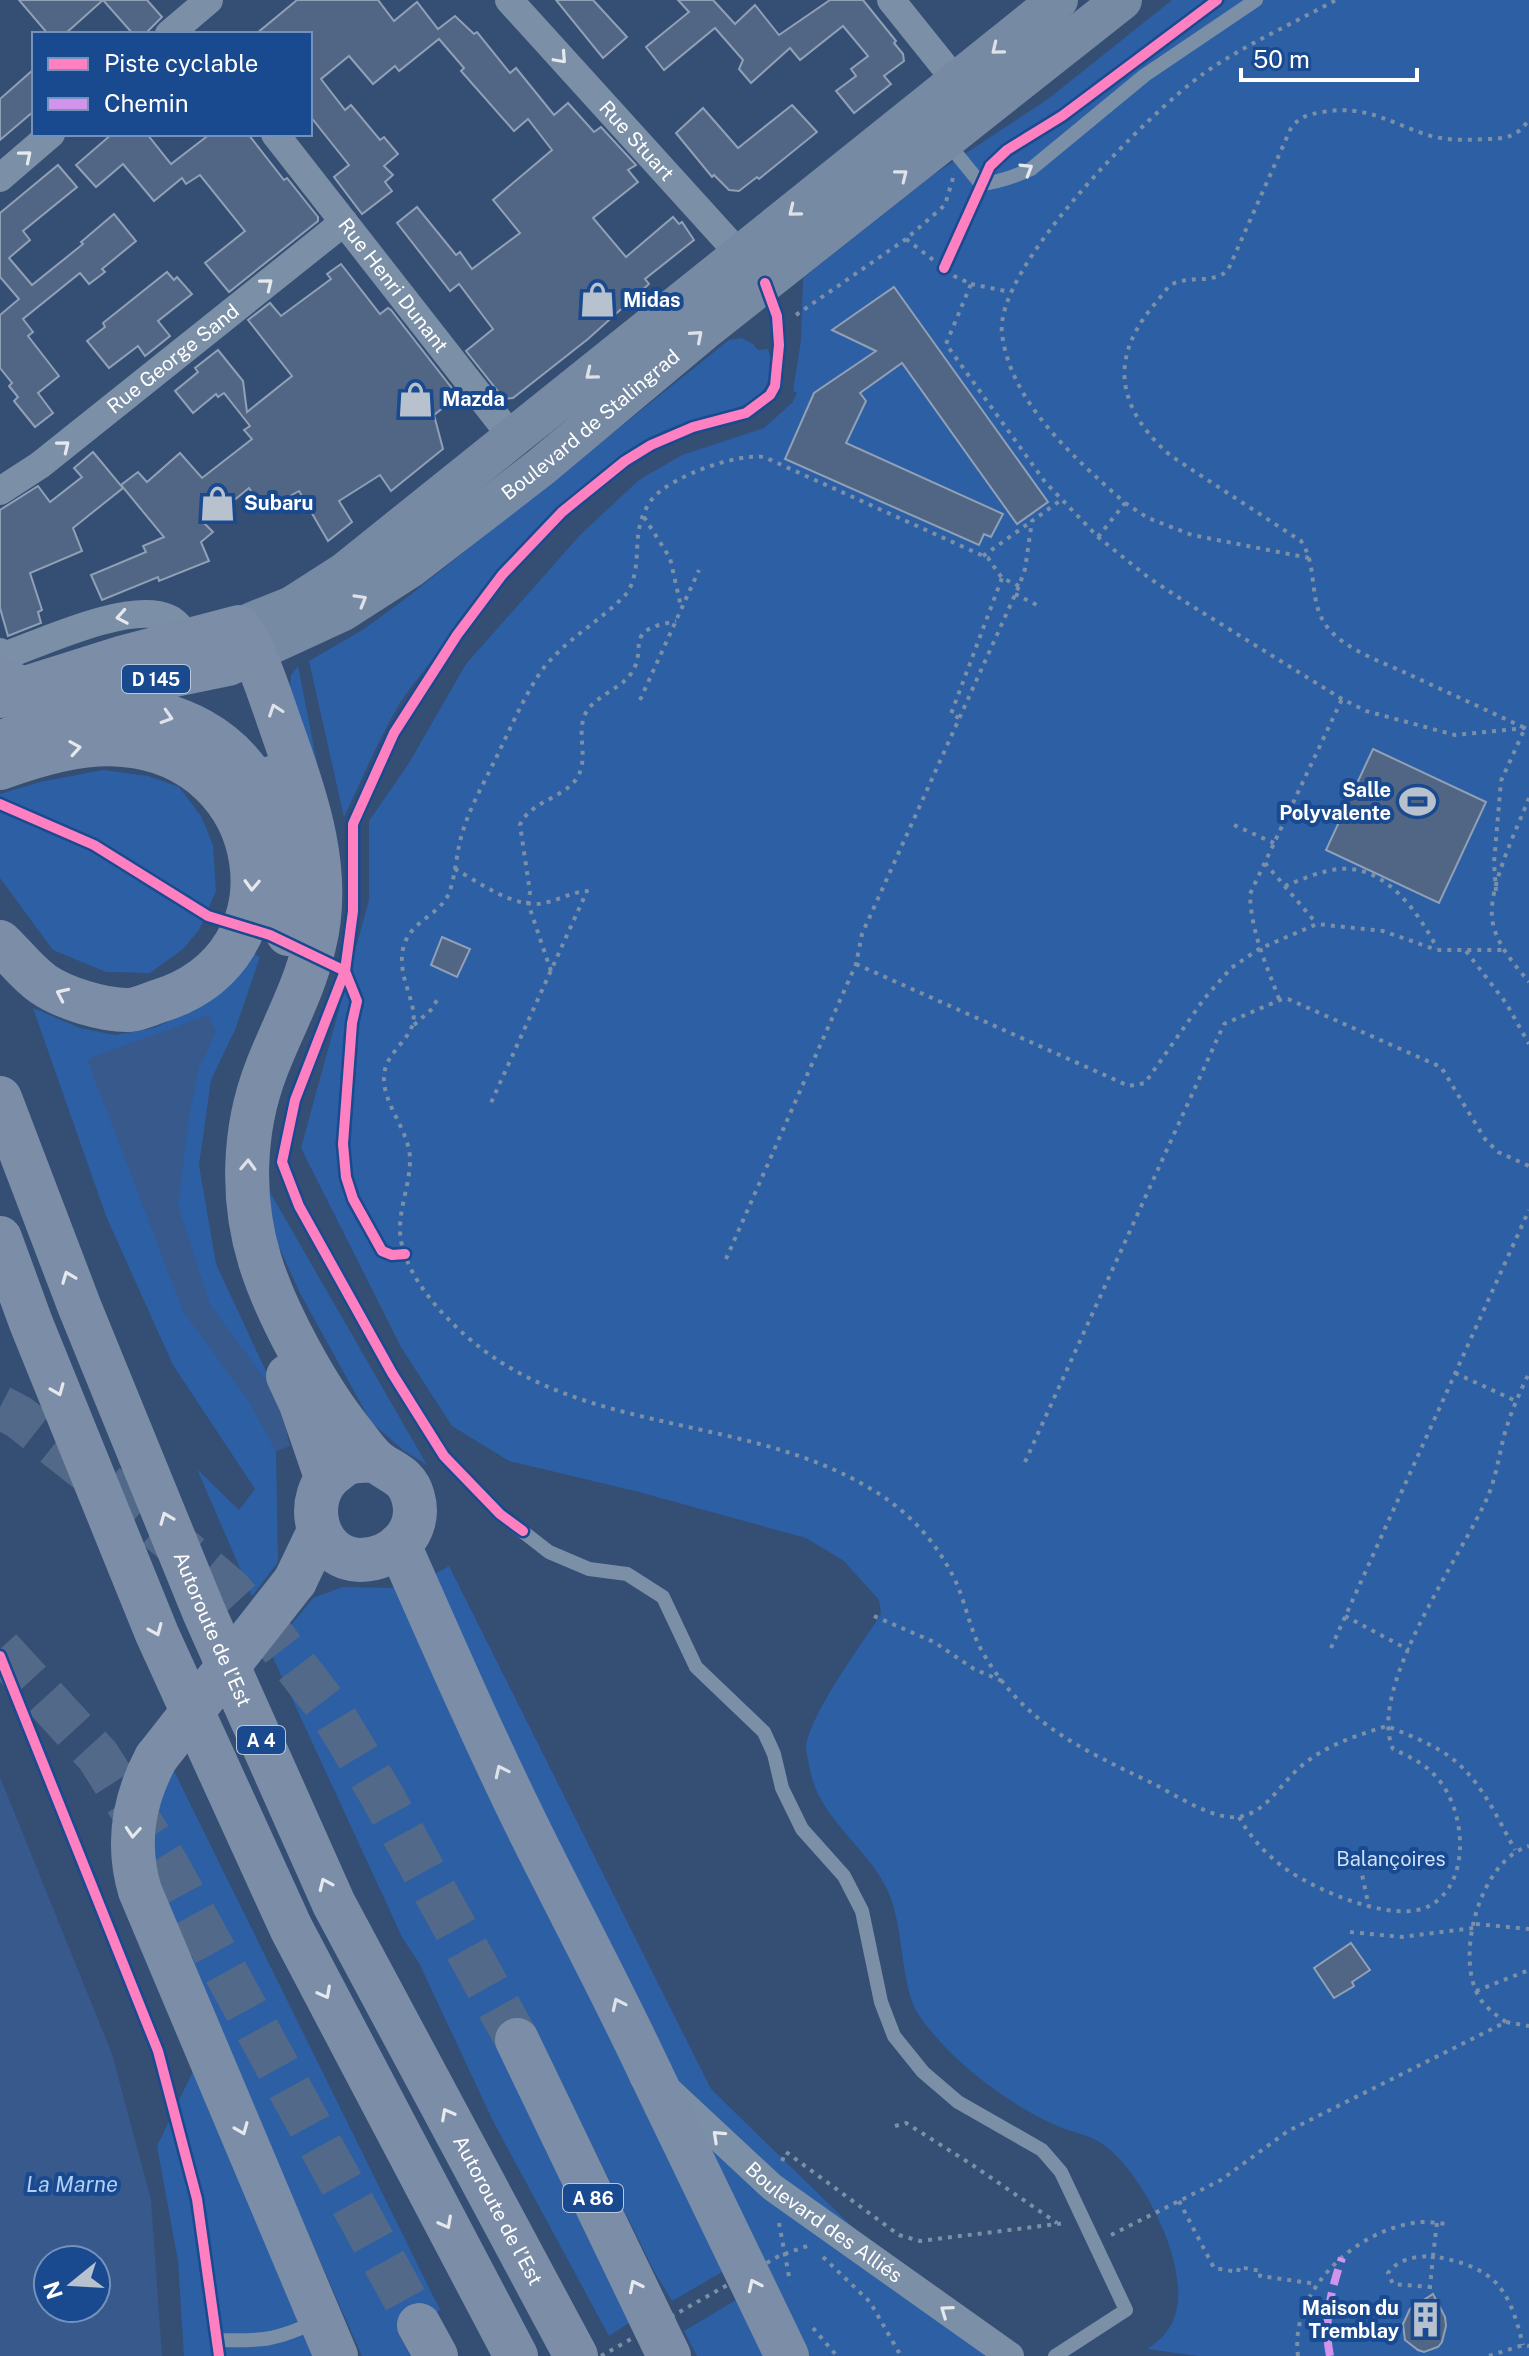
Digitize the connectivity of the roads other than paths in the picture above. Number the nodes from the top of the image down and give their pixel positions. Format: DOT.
graph roads {
  1 [pos="209,0"];
  2 [pos="509,0"];
  3 [pos="891,0"];
  4 [pos="1058,0"];
  5 [pos="1122,0"];
  6 [pos="1256,0"];
  7 [pos="183,29"];
  8 [pos="956,81"];
  9 [pos="49,136"];
  10 [pos="277,136"];
  11 [pos="954,147"];
  12 [pos="0,178"];
  13 [pos="344,222"];
  14 [pos="752,268"];
  15 [pos="512,437"];
  16 [pos="0,491"];
  17 [pos="226,643"];
  18 [pos="0,652"];
  19 [pos="6,696"];
  20 [pos="73,708"];
  21 [pos="0,743"];
  22 [pos="0,768"];
  23 [pos="284,837"];
  24 [pos="0,942"];
  25 [pos="0,1098"];
  26 [pos="0,1238"];
  27 [pos="376,1461"];
  28 [pos="326,1477"];
  29 [pos="319,1531"];
  30 [pos="400,1547"];
  31 [pos="517,2040"];
  32 [pos="651,2074"];
  33 [pos="328,2338"];
  34 [pos="218,2340"];
  35 [pos="800,2341"];
  36 [pos="516,2356"];
  37 [pos="576,2356"];
  38 [pos="669,2356"];
  39 [pos="1010,2356"];
  40 [pos="1055,2356"];
  1 -- 7 [label="street"];
  2 -- 14 [label="street, Rue Stuart, one-way"];
  3 -- 8 [label="street"];
  4 -- 8 [label="main road, Boulevard de Stalingrad / D 145, one-way"];
  5 -- 11 [label="main road, Boulevard de Stalingrad / D 145"];
  11 -- 6 [label="lane, one-way"];
  8 -- 11 [label="street"];
  8 -- 14 [label="main road, Boulevard de Stalingrad / D 145, one-way"];
  12 -- 9 [label="street, one-way"];
  10 -- 13 [label="street, Rue Henri Dunant"];
  14 -- 11 [label="main road, Boulevard de Stalingrad / D 145, one-way"];
  13 -- 15 [label="street, Rue Henri Dunant"];
  16 -- 13 [label="street, Rue George Sand, one-way"];
  14 -- 15 [label="main road, Boulevard de Stalingrad / D 145, one-way"];
  17 -- 14 [label="main road, Boulevard de Stalingrad / D 145, one-way"];
  14 -- 40 [label="lane"];
  15 -- 17 [label="main road, Boulevard de Stalingrad / D 145"];
  17 -- 18 [label="street, one-way"];
  17 -- 19 [label="main road, Boulevard de Stalingrad / D 145"];
  17 -- 20 [label="main road, Boulevard de Stalingrad / D 145"];
  17 -- 23 [label="main road"];
  27 -- 17 [label="main road, one-way"];
  19 -- 20 [label="main road"];
  20 -- 21 [label="main road, Boulevard de Stalingrad / D 145"];
  20 -- 23 [label="main road, one-way"];
  22 -- 24 [label="highway, one-way"];
  23 -- 28 [label="main road"];
  37 -- 25 [label="highway, Autoroute de l’Est / A 4, one-way"];
  26 -- 36 [label="highway, A 4, one-way"];
  27 -- 28 [label="main road"];
  27 -- 30 [label="main road"];
  28 -- 29 [label="main road"];
  29 -- 30 [label="main road"];
  29 -- 33 [label="highway, one-way, bridge"];
  32 -- 30 [label="main road, one-way"];
  38 -- 31 [label="highway, A 86, one-way"];
  35 -- 32 [label="highway, one-way"];
  39 -- 32 [label="street, Boulevard des Alliés, one-way"];
  33 -- 34 [label="lane"];
}
